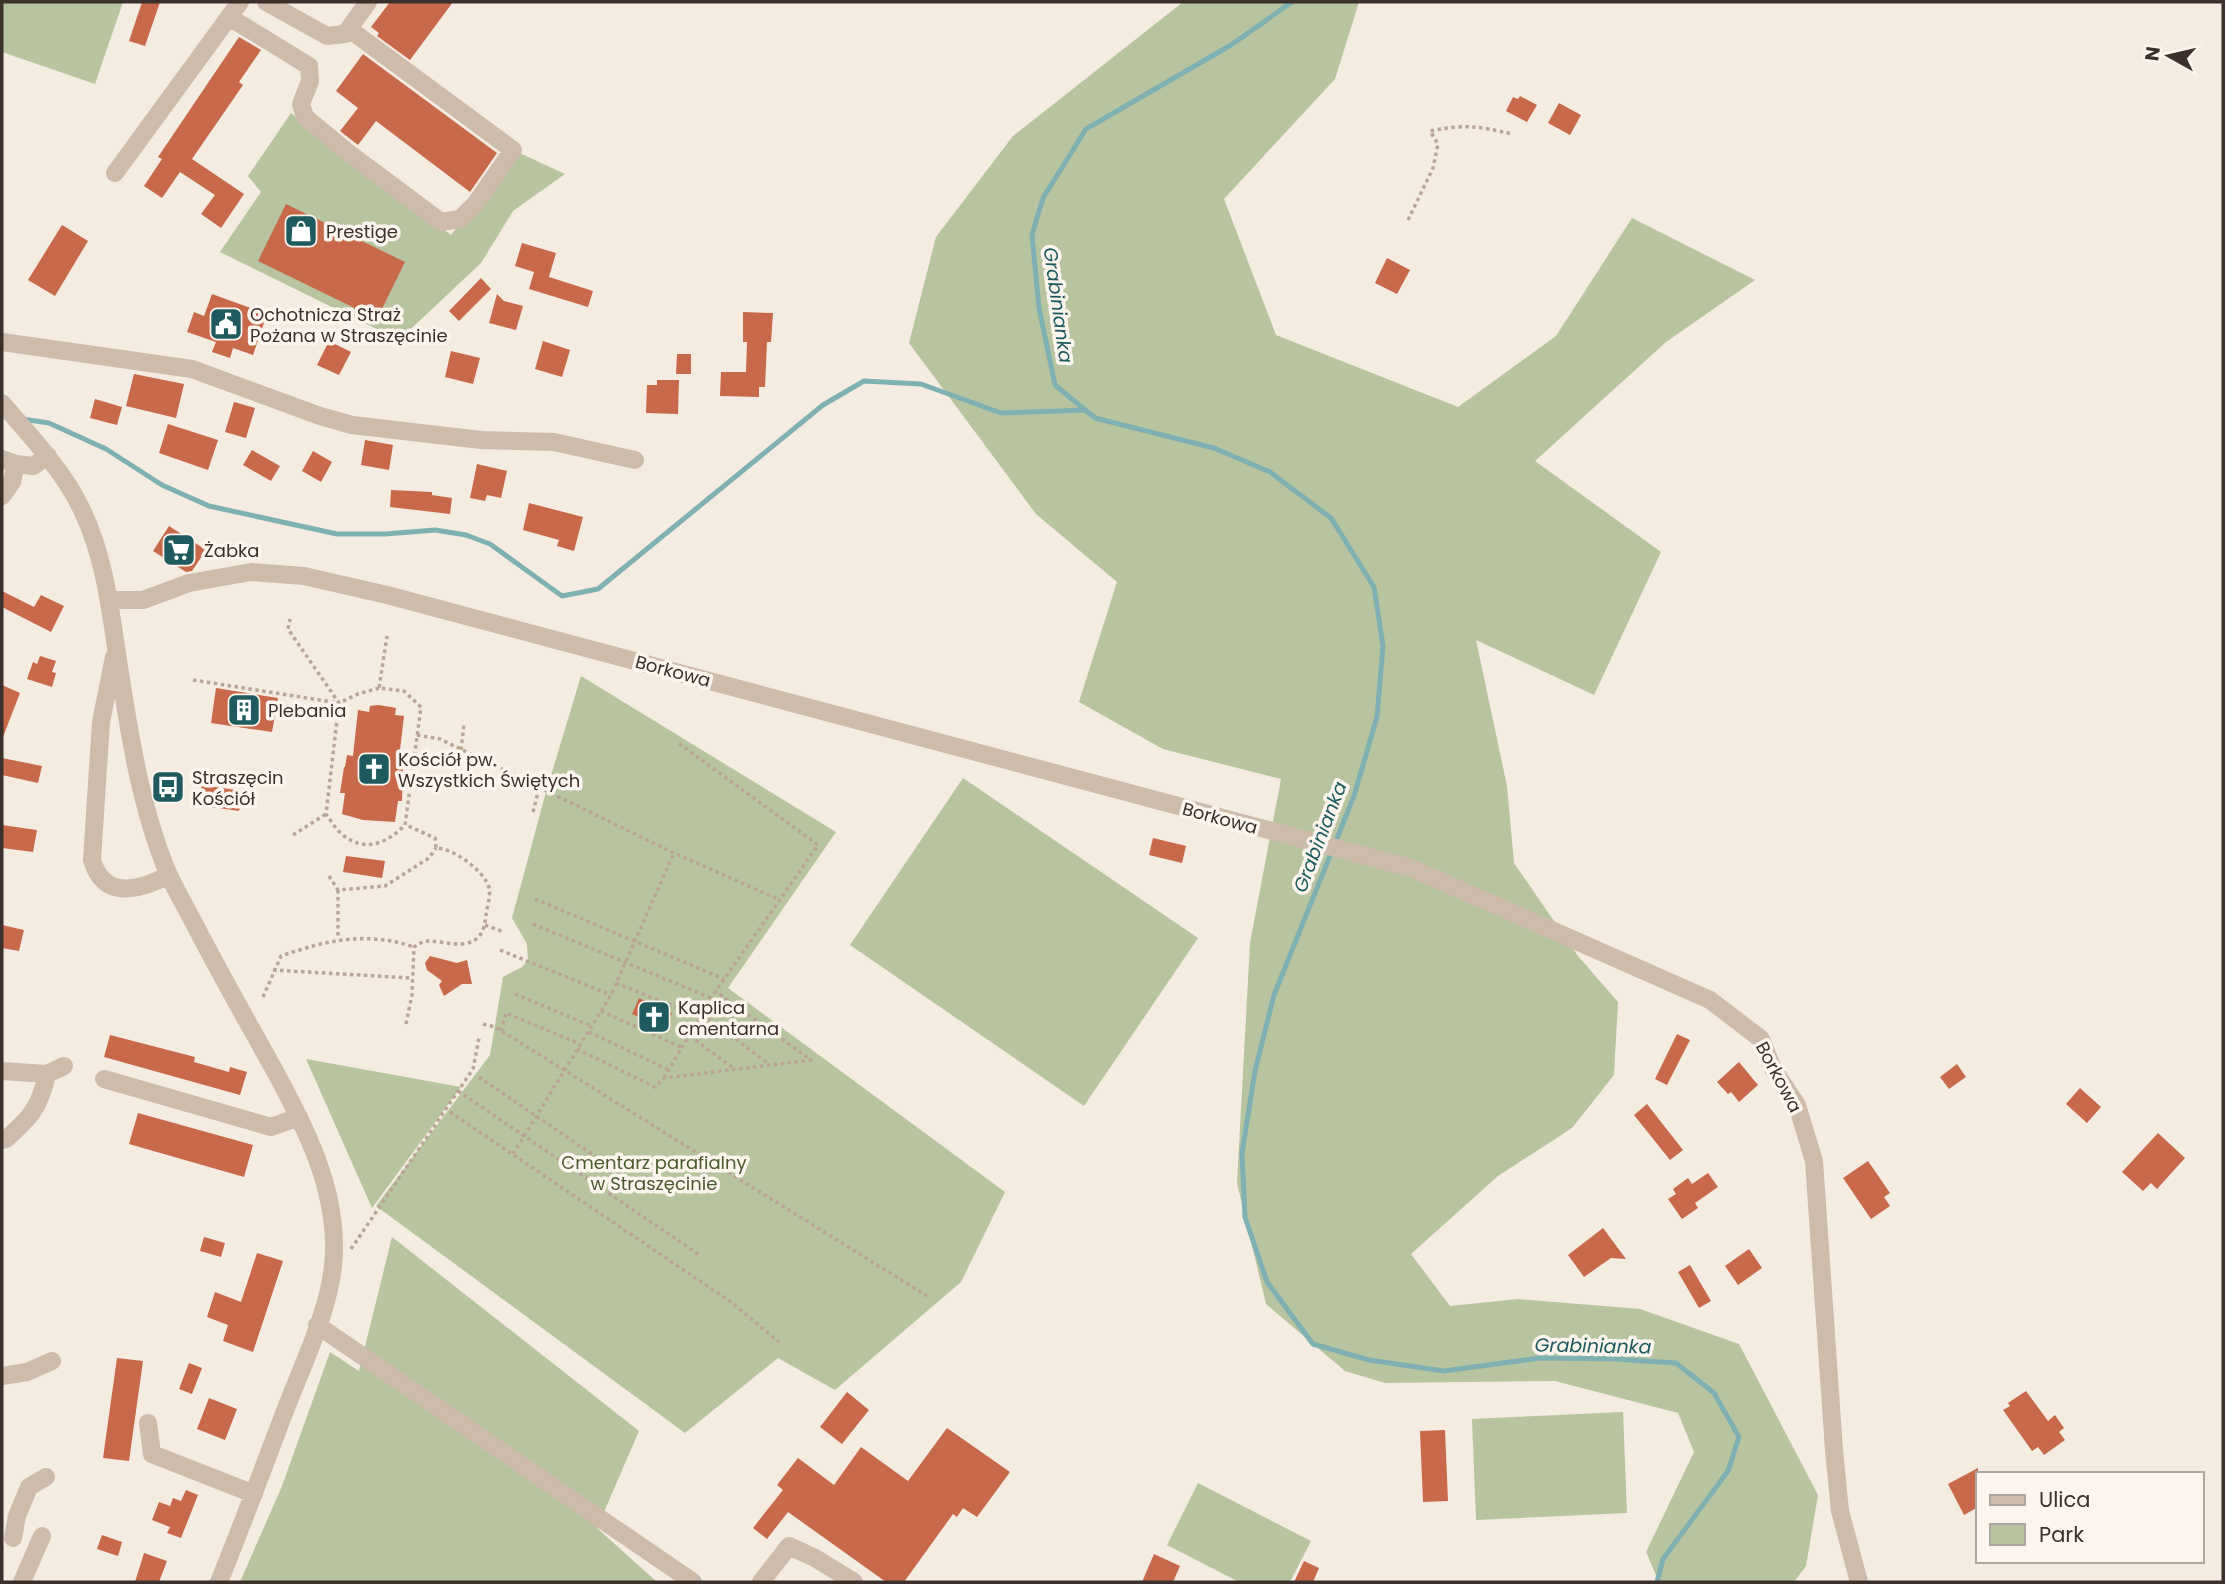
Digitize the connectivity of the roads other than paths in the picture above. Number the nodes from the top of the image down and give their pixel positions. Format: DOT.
graph roads {
  1 [pos="240,2"];
  2 [pos="266,2"];
  3 [pos="368,2"];
  4 [pos="229,17"];
  5 [pos="349,29"];
  6 [pos="115,173"];
  7 [pos="2,342"];
  8 [pos="2,403"];
  9 [pos="48,456"];
  10 [pos="635,460"];
  11 [pos="9,462"];
  12 [pos="2,496"];
  13 [pos="109,600"];
  14 [pos="116,647"];
  15 [pos="169,876"];
  16 [pos="64,1066"];
  17 [pos="2,1071"];
  18 [pos="47,1074"];
  19 [pos="104,1079"];
  20 [pos="299,1116"];
  21 [pos="2,1140"];
  22 [pos="317,1325"];
  23 [pos="52,1361"];
  24 [pos="2,1376"];
  25 [pos="148,1423"];
  26 [pos="46,1477"];
  27 [pos="254,1494"];
  28 [pos="42,1536"];
  29 [pos="13,1538"];
  30 [pos="22,1582"];
  31 [pos="219,1582"];
  32 [pos="693,1582"];
  33 [pos="761,1582"];
  34 [pos="854,1582"];
  35 [pos="1859,1582"];
  1 -- 4 [label="street"];
  2 -- 5 [label="street"];
  3 -- 5 [label="street"];
  4 -- 5 [label="street"];
  4 -- 6 [label="street"];
  7 -- 10 [label="street"];
  8 -- 9 [label="street"];
  9 -- 11 [label="street"];
  9 -- 13 [label="street"];
  11 -- 12 [label="street"];
  13 -- 14 [label="street"];
  13 -- 35 [label="street, Borkowa"];
  14 -- 15 [label="street"];
  14 -- 15 [label="street"];
  15 -- 20 [label="street"];
  16 -- 18 [label="street"];
  17 -- 18 [label="street"];
  18 -- 21 [label="street"];
  19 -- 20 [label="street"];
  20 -- 22 [label="street"];
  22 -- 27 [label="street"];
  22 -- 32 [label="street"];
  23 -- 24 [label="street"];
  25 -- 27 [label="street"];
  26 -- 29 [label="street"];
  27 -- 31 [label="street"];
  28 -- 30 [label="street"];
  33 -- 34 [label="street"];
}
